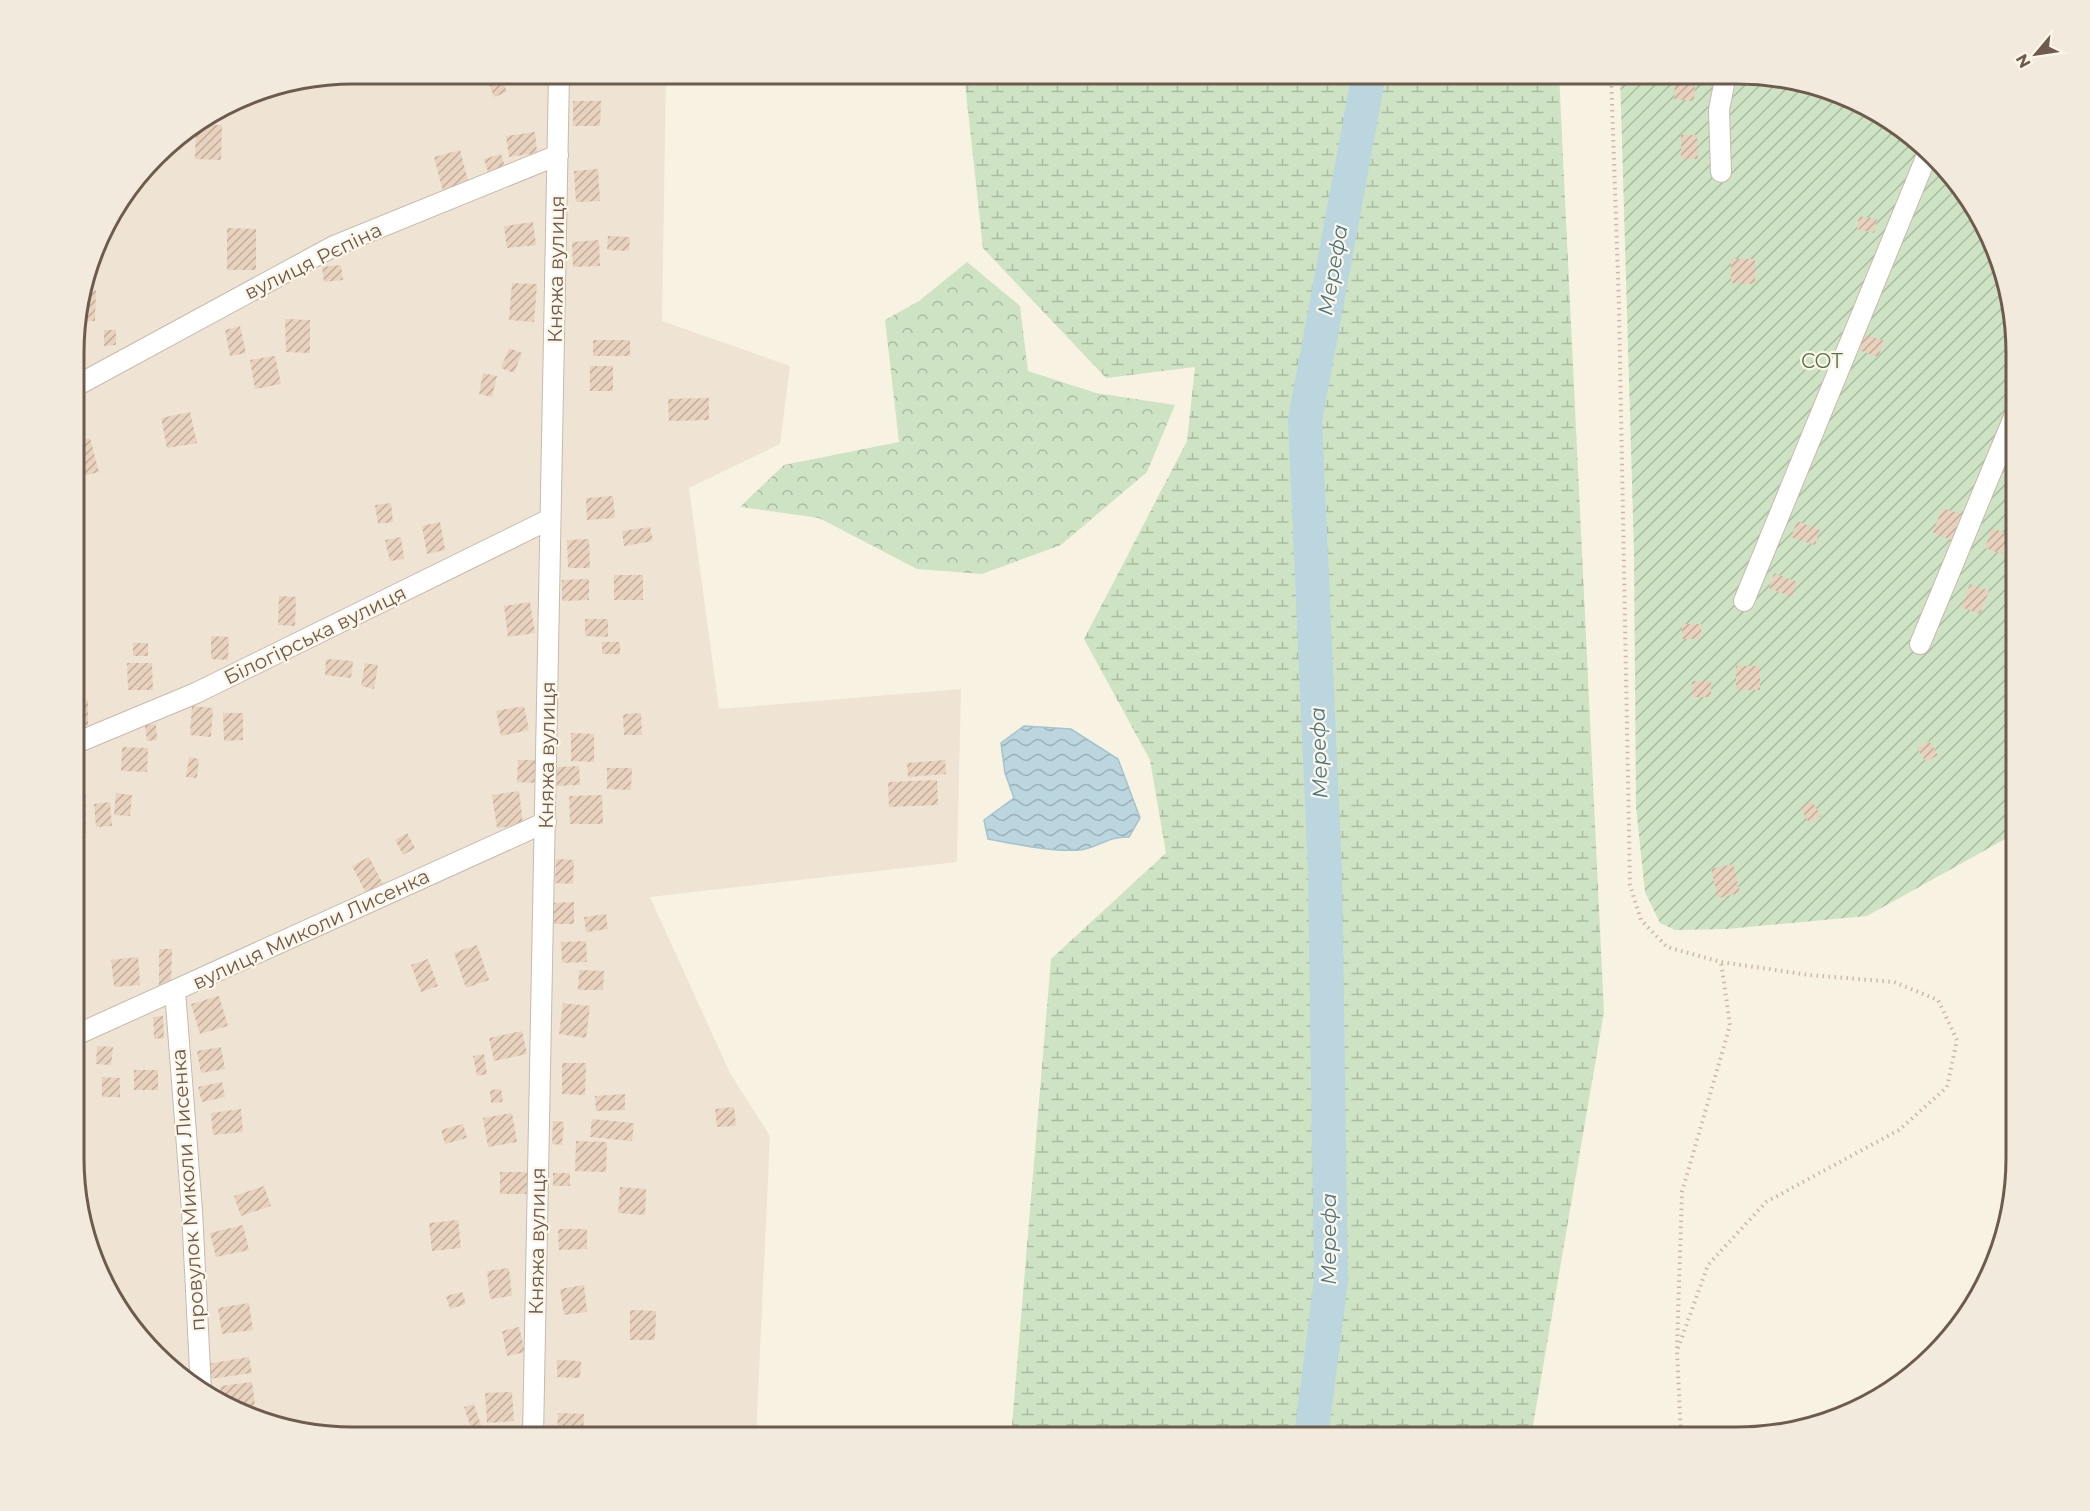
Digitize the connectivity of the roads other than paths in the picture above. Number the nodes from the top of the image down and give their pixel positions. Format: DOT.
graph roads {
  1 [pos="559,84"];
  2 [pos="1724,84"];
  3 [pos="558,155"];
  4 [pos="1925,161"];
  5 [pos="1721,172"];
  6 [pos="84,382"];
  7 [pos="2006,436"];
  8 [pos="550,519"];
  9 [pos="1744,601"];
  10 [pos="1920,644"];
  11 [pos="84,740"];
  12 [pos="546,822"];
  13 [pos="175,991"];
  14 [pos="84,1031"];
  15 [pos="200,1380"];
  16 [pos="533,1427"];
  1 -- 3 [label="street, Княжа вулиця"];
  2 -- 5 [label="street"];
  3 -- 6 [label="street, вулиця Рєпіна"];
  3 -- 8 [label="street, Княжа вулиця"];
  4 -- 9 [label="street"];
  7 -- 10 [label="street"];
  8 -- 11 [label="street, Білогірська вулиця"];
  8 -- 12 [label="street, Княжа вулиця"];
  12 -- 13 [label="street, вулиця Миколи Лисенка"];
  12 -- 16 [label="street, Княжа вулиця"];
  13 -- 14 [label="street, вулиця Миколи Лисенка"];
  13 -- 15 [label="street, провулок Миколи Лисенка"];
}
